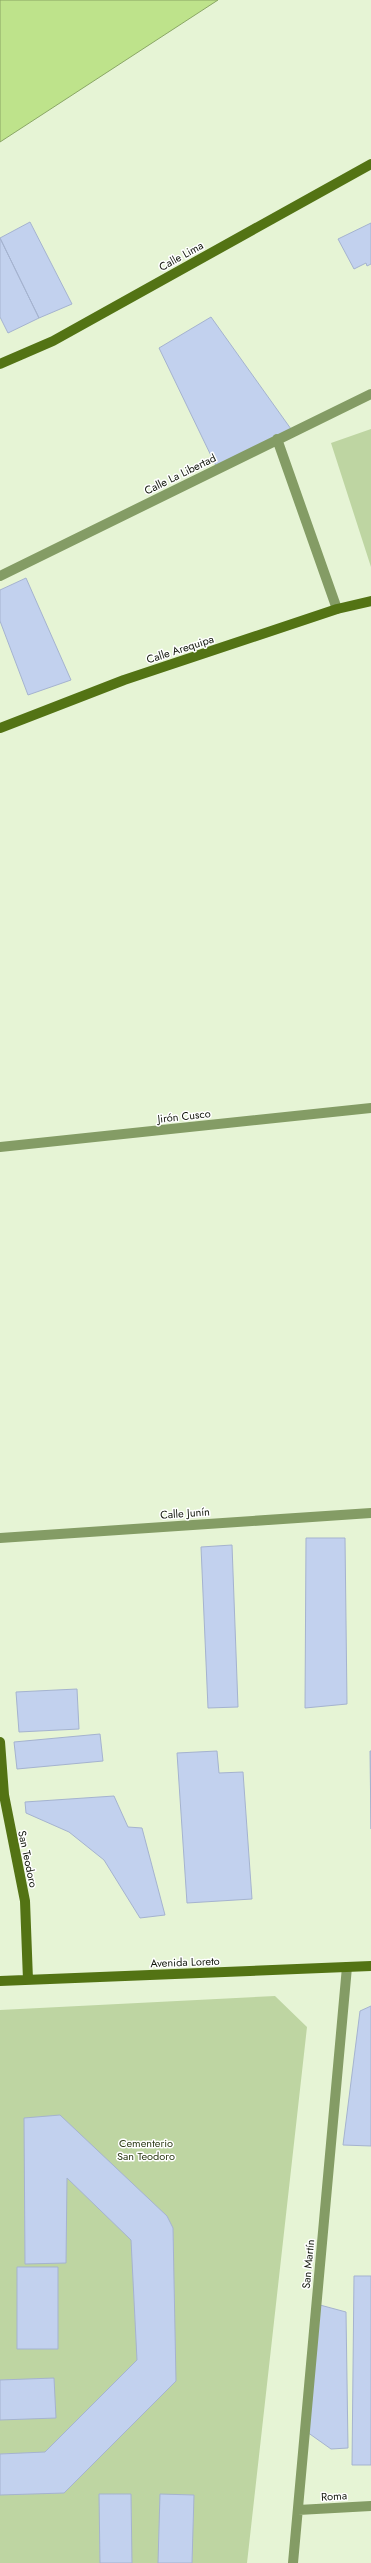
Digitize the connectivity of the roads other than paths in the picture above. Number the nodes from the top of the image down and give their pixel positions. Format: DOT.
graph roads {
  1 [pos="371,164"];
  2 [pos="0,364"];
  3 [pos="371,394"];
  4 [pos="277,439"];
  5 [pos="0,576"];
  6 [pos="371,601"];
  7 [pos="337,609"];
  8 [pos="0,728"];
  9 [pos="371,1108"];
  10 [pos="0,1147"];
  11 [pos="371,1513"];
  12 [pos="0,1538"];
  13 [pos="0,1742"];
  14 [pos="347,1966"];
  15 [pos="371,1966"];
  16 [pos="28,1980"];
  17 [pos="0,1981"];
  18 [pos="371,2506"];
  19 [pos="298,2510"];
  20 [pos="293,2563"];
  1 -- 2 [label="street, Calle Lima"];
  3 -- 4 [label="street, Calle La Libertad"];
  4 -- 5 [label="street, Calle La Libertad"];
  4 -- 7 [label="street"];
  6 -- 7 [label="street, Calle Arequipa"];
  7 -- 8 [label="street, Calle Arequipa"];
  9 -- 10 [label="street, Jirón Cusco"];
  11 -- 12 [label="street, Calle Junín"];
  13 -- 16 [label="street, San Teodoro"];
  14 -- 15 [label="street, Avenida Loreto"];
  14 -- 16 [label="street, Avenida Loreto"];
  14 -- 19 [label="street, San Martín"];
  16 -- 17 [label="street, Avenida Loreto"];
  18 -- 19 [label="street, Roma"];
  19 -- 20 [label="street, San Martín"];
}
